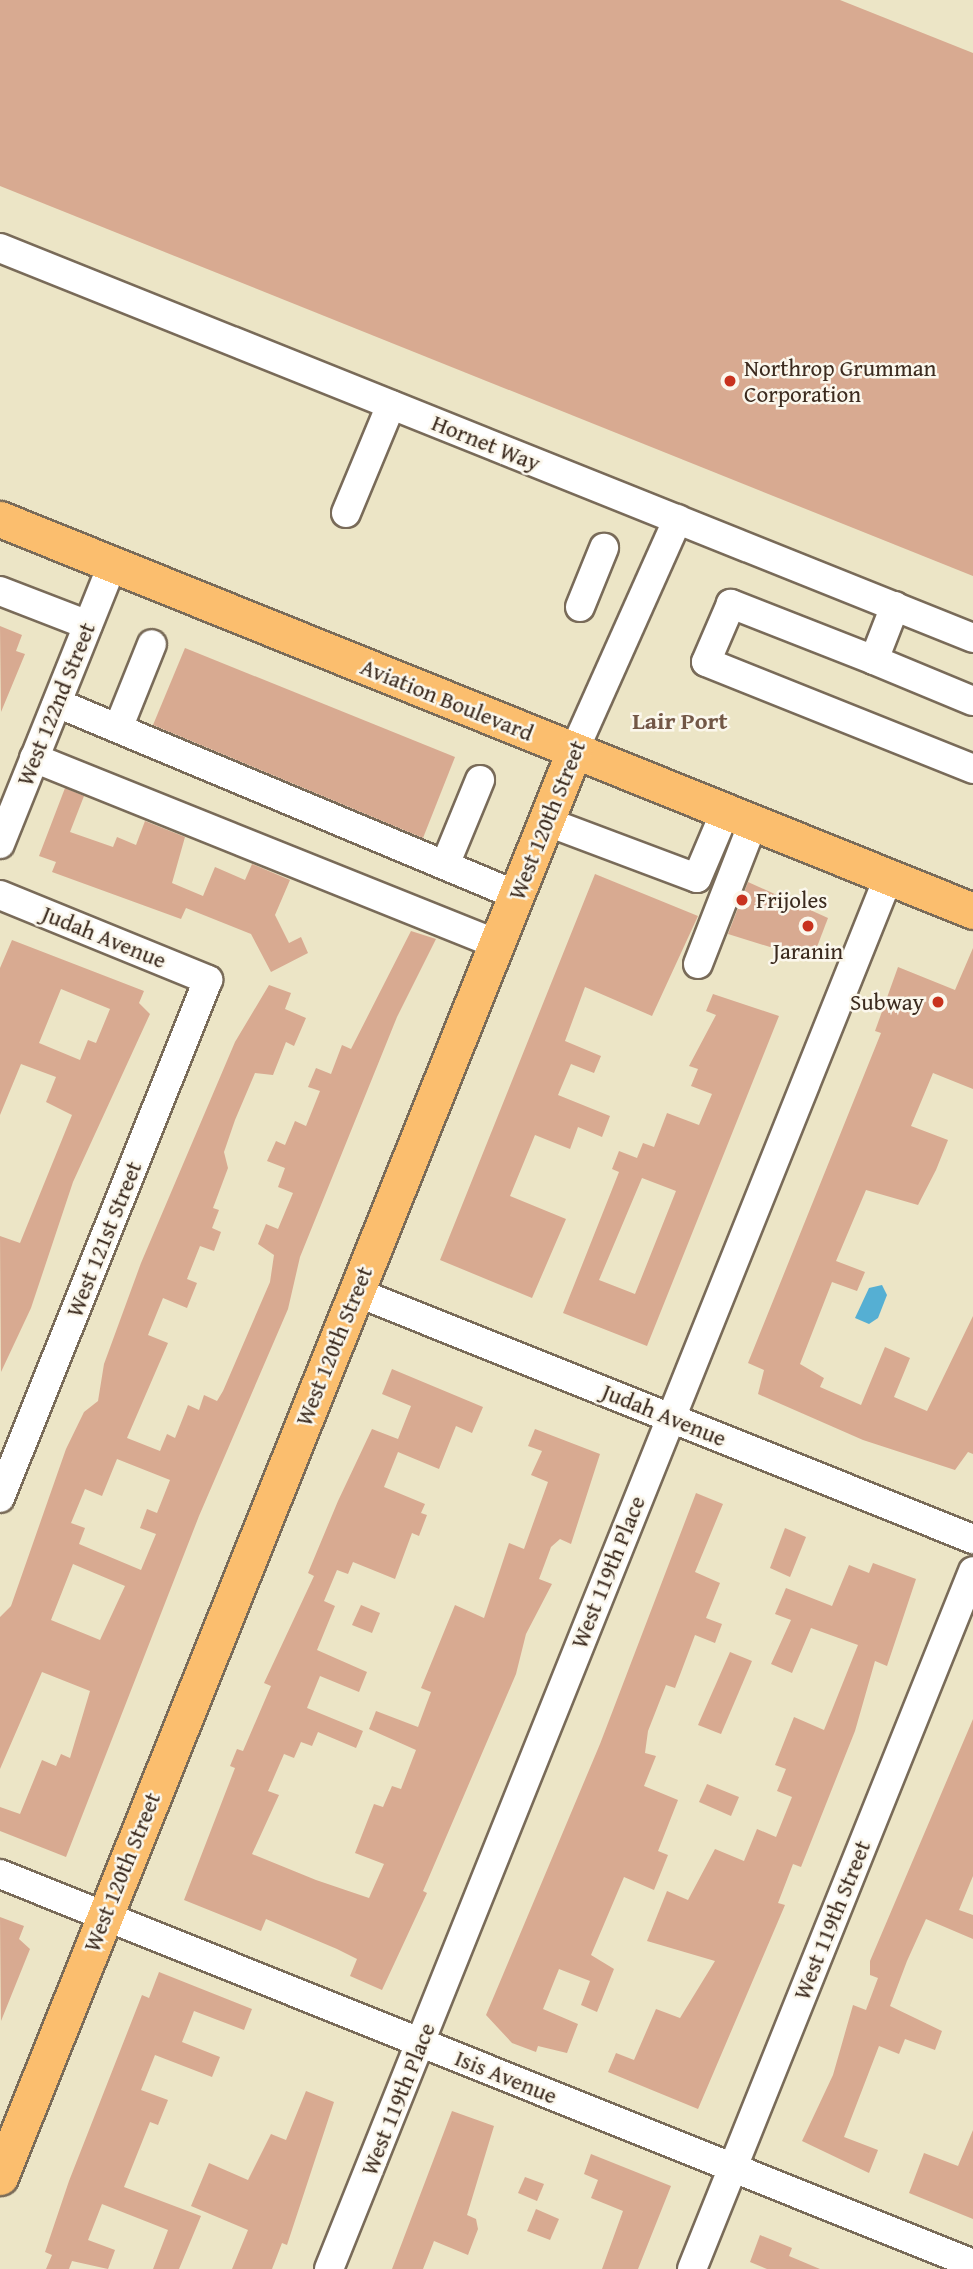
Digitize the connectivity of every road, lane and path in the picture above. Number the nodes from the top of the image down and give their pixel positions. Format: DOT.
graph roads {
  1 [pos="0,247"];
  2 [pos="391,405"];
  3 [pos="346,513"];
  4 [pos="0,519"];
  5 [pos="678,519"];
  6 [pos="604,548"];
  7 [pos="112,565"];
  8 [pos="0,591"];
  9 [pos="895,606"];
  10 [pos="580,607"];
  11 [pos="88,625"];
  12 [pos="973,638"];
  13 [pos="152,644"];
  14 [pos="874,660"];
  15 [pos="973,701"];
  16 [pos="57,703"];
  17 [pos="119,726"];
  18 [pos="574,751"];
  19 [pos="34,758"];
  20 [pos="973,769"];
  21 [pos="480,780"];
  22 [pos="739,817"];
  23 [pos="545,821"];
  24 [pos="0,844"];
  25 [pos="445,865"];
  26 [pos="889,876"];
  27 [pos="0,894"];
  28 [pos="516,895"];
  29 [pos="973,911"];
  30 [pos="496,944"];
  31 [pos="698,964"];
  32 [pos="208,980"];
  33 [pos="356,1292"];
  34 [pos="670,1418"];
  35 [pos="0,1498"];
  36 [pos="973,1539"];
  37 [pos="973,1571"];
  38 [pos="0,1874"];
  39 [pos="104,1916"];
  40 [pos="420,2042"];
  41 [pos="732,2169"];
  42 [pos="0,2176"];
  43 [pos="973,2264"];
  44 [pos="329,2269"];
  45 [pos="692,2269"];
  1 -- 2 [label="street, Hornet Way"];
  2 -- 3 [label="street"];
  2 -- 5 [label="street, Hornet Way"];
  4 -- 7 [label="main road, Aviation Boulevard"];
  5 -- 9 [label="street, Hornet Way"];
  5 -- 18 [label="street, West 120th Street"];
  6 -- 10 [label="street"];
  7 -- 11 [label="street, West 122nd Street"];
  7 -- 18 [label="main road, Aviation Boulevard"];
  8 -- 11 [label="street"];
  9 -- 12 [label="street, Hornet Way"];
  9 -- 14 [label="street"];
  11 -- 16 [label="street, West 122nd Street"];
  13 -- 17 [label="street"];
  14 -- 15 [label="street"];
  14 -- 20 [label="street"];
  16 -- 17 [label="street"];
  16 -- 19 [label="street, West 122nd Street"];
  17 -- 25 [label="street"];
  18 -- 22 [label="main road, Aviation Boulevard"];
  18 -- 23 [label="main road, West 120th Street"];
  19 -- 24 [label="street, West 122nd Street"];
  19 -- 30 [label="street"];
  21 -- 25 [label="street"];
  22 -- 23 [label="street"];
  22 -- 26 [label="main road, Aviation Boulevard"];
  22 -- 31 [label="street"];
  23 -- 28 [label="main road, West 120th Street"];
  25 -- 28 [label="street"];
  26 -- 29 [label="main road, Aviation Boulevard"];
  26 -- 34 [label="street, West 119th Place"];
  27 -- 32 [label="street, Judah Avenue"];
  28 -- 30 [label="main road, West 120th Street"];
  30 -- 33 [label="main road, West 120th Street"];
  32 -- 35 [label="street, West 121st Street"];
  33 -- 34 [label="street, Judah Avenue"];
  33 -- 39 [label="main road, West 120th Street"];
  34 -- 36 [label="street, Judah Avenue"];
  34 -- 40 [label="street, West 119th Place"];
  37 -- 41 [label="street, West 119th Street"];
  38 -- 39 [label="street, Isis Avenue"];
  39 -- 40 [label="street, Isis Avenue"];
  39 -- 42 [label="main road, West 120th Street"];
  40 -- 41 [label="street, Isis Avenue"];
  40 -- 44 [label="street, West 119th Place"];
  41 -- 43 [label="street, Isis Avenue"];
  41 -- 45 [label="street, West 119th Street"];
}
